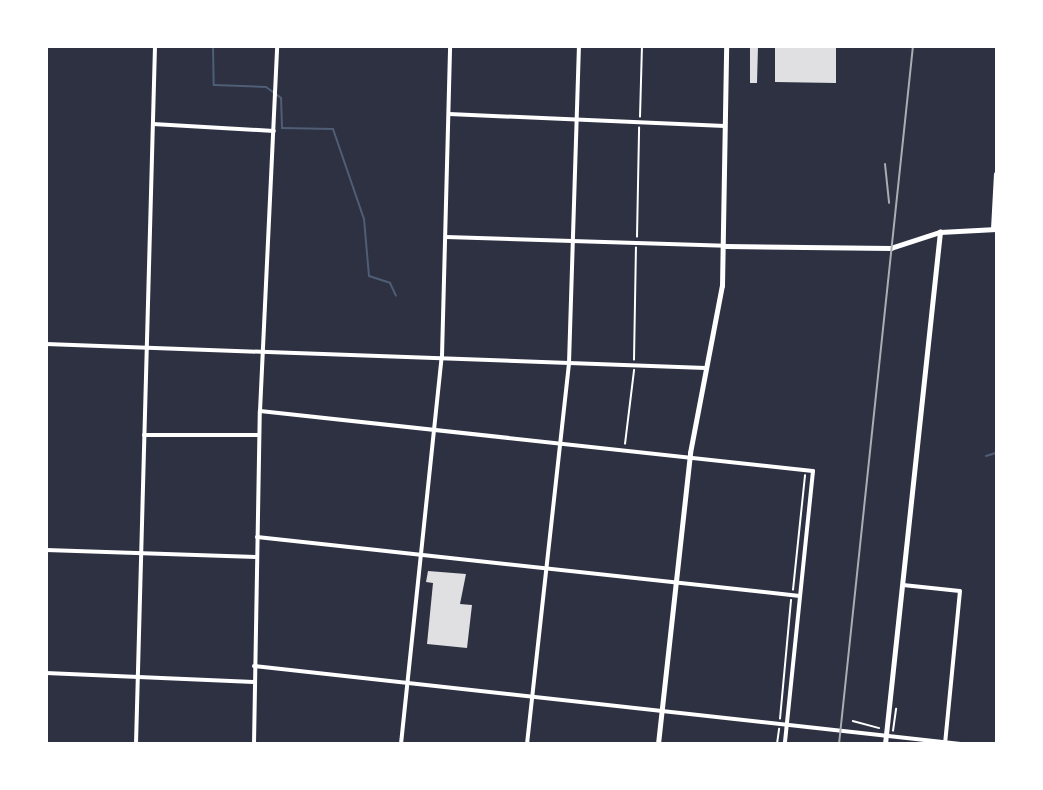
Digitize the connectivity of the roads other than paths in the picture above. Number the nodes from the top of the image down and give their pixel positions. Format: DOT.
graph roads {
  1 [pos="155,46"];
  2 [pos="277,46"];
  3 [pos="450,46"];
  4 [pos="579,46"];
  5 [pos="726,46"];
  6 [pos="449,114"];
  7 [pos="577,122"];
  8 [pos="153,123"];
  9 [pos="726,126"];
  10 [pos="274,131"];
  11 [pos="996,174"];
  12 [pos="995,229"];
  13 [pos="940,232"];
  14 [pos="446,237"];
  15 [pos="574,242"];
  16 [pos="726,246"];
  17 [pos="46,344"];
  18 [pos="146,349"];
  19 [pos="264,351"];
  20 [pos="442,356"];
  21 [pos="569,363"];
  22 [pos="706,368"];
  23 [pos="260,411"];
  24 [pos="434,430"];
  25 [pos="144,435"];
  26 [pos="259,435"];
  27 [pos="558,442"];
  28 [pos="689,462"];
  29 [pos="257,537"];
  30 [pos="46,550"];
  31 [pos="141,553"];
  32 [pos="421,556"];
  33 [pos="257,557"];
  34 [pos="547,569"];
  35 [pos="676,582"];
  36 [pos="903,585"];
  37 [pos="800,596"];
  38 [pos="255,666"];
  39 [pos="46,673"];
  40 [pos="138,676"];
  41 [pos="254,682"];
  42 [pos="408,685"];
  43 [pos="534,699"];
  44 [pos="661,711"];
  45 [pos="787,725"];
  46 [pos="885,733"];
  47 [pos="945,742"];
  48 [pos="136,744"];
  49 [pos="254,744"];
  50 [pos="401,744"];
  51 [pos="527,744"];
  52 [pos="658,744"];
  53 [pos="785,744"];
  54 [pos="885,744"];
  55 [pos="961,744"];
  1 -- 8 [label="street"];
  2 -- 10 [label="street"];
  3 -- 6 [label="street"];
  4 -- 7 [label="street"];
  5 -- 9 [label="main road"];
  6 -- 7 [label="street"];
  6 -- 14 [label="street"];
  7 -- 9 [label="street"];
  7 -- 15 [label="street"];
  8 -- 10 [label="street"];
  8 -- 18 [label="street"];
  9 -- 16 [label="main road"];
  10 -- 19 [label="street"];
  11 -- 12 [label="street"];
  12 -- 13 [label="main road"];
  13 -- 16 [label="main road"];
  13 -- 36 [label="main road"];
  14 -- 15 [label="street"];
  14 -- 20 [label="street"];
  15 -- 16 [label="street"];
  15 -- 21 [label="street"];
  16 -- 22 [label="main road"];
  17 -- 18 [label="street"];
  18 -- 19 [label="street"];
  18 -- 25 [label="street"];
  19 -- 20 [label="street"];
  19 -- 23 [label="street"];
  20 -- 21 [label="street"];
  20 -- 24 [label="street"];
  21 -- 22 [label="street"];
  21 -- 27 [label="street"];
  22 -- 28 [label="main road"];
  23 -- 24 [label="street"];
  23 -- 26 [label="street"];
  24 -- 27 [label="street"];
  24 -- 32 [label="street"];
  25 -- 26 [label="street"];
  25 -- 31 [label="street"];
  26 -- 29 [label="street"];
  27 -- 28 [label="street"];
  27 -- 34 [label="street"];
  28 -- 35 [label="main road"];
  28 -- 37 [label="street"];
  29 -- 32 [label="street"];
  29 -- 33 [label="street"];
  30 -- 31 [label="street"];
  31 -- 33 [label="street"];
  31 -- 40 [label="street"];
  32 -- 34 [label="street"];
  32 -- 42 [label="street"];
  33 -- 38 [label="street"];
  34 -- 35 [label="street"];
  34 -- 43 [label="street"];
  35 -- 37 [label="street"];
  35 -- 44 [label="main road"];
  36 -- 46 [label="main road"];
  36 -- 47 [label="street"];
  37 -- 45 [label="street"];
  38 -- 41 [label="street"];
  38 -- 42 [label="street"];
  39 -- 40 [label="street"];
  40 -- 41 [label="street"];
  40 -- 48 [label="street"];
  41 -- 49 [label="street"];
  42 -- 43 [label="street"];
  42 -- 50 [label="street"];
  43 -- 44 [label="street"];
  43 -- 51 [label="street"];
  44 -- 45 [label="street"];
  44 -- 52 [label="main road"];
  45 -- 46 [label="street"];
  45 -- 53 [label="street"];
  46 -- 47 [label="street"];
  46 -- 54 [label="main road"];
  47 -- 55 [label="street"];
}
